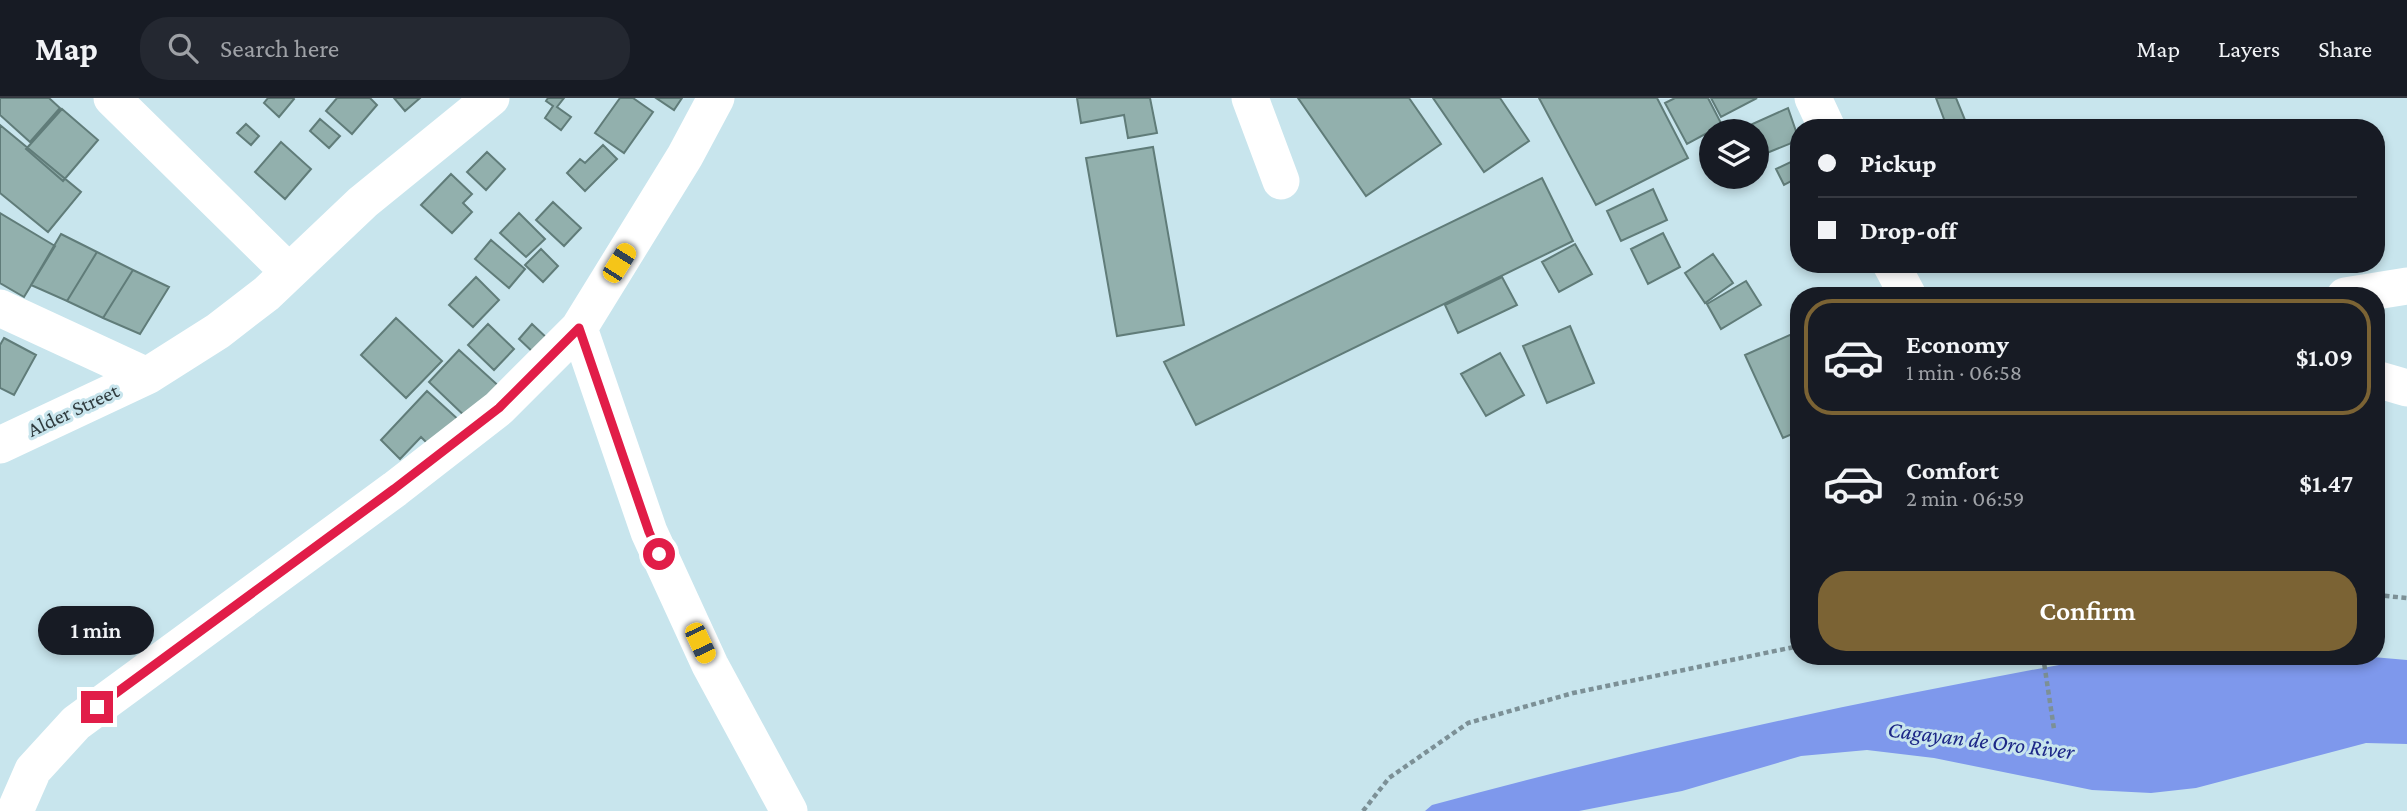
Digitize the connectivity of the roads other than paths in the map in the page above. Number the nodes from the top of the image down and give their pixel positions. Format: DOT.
graph roads {
  1 [pos="112,98"];
  2 [pos="491,98"];
  3 [pos="716,98"];
  4 [pos="1250,98"];
  5 [pos="1813,98"];
  6 [pos="1823,119"];
  7 [pos="1281,181"];
  8 [pos="289,272"];
  9 [pos="2407,286"];
  10 [pos="2385,290"];
  11 [pos="0,308"];
  12 [pos="579,328"];
  13 [pos="147,376"];
  14 [pos="2385,382"];
  15 [pos="2407,388"];
  16 [pos="0,445"];
  17 [pos="15,811"];
  18 [pos="789,811"];
  1 -- 8 [label="street"];
  2 -- 8 [label="street, Alder Street"];
  3 -- 12 [label="street"];
  4 -- 7 [label="street"];
  5 -- 6 [label="street"];
  8 -- 13 [label="street, Alder Street"];
  9 -- 10 [label="street"];
  11 -- 13 [label="street"];
  12 -- 17 [label="street"];
  12 -- 18 [label="street"];
  13 -- 16 [label="street, Alder Street"];
  14 -- 15 [label="street"];
}
